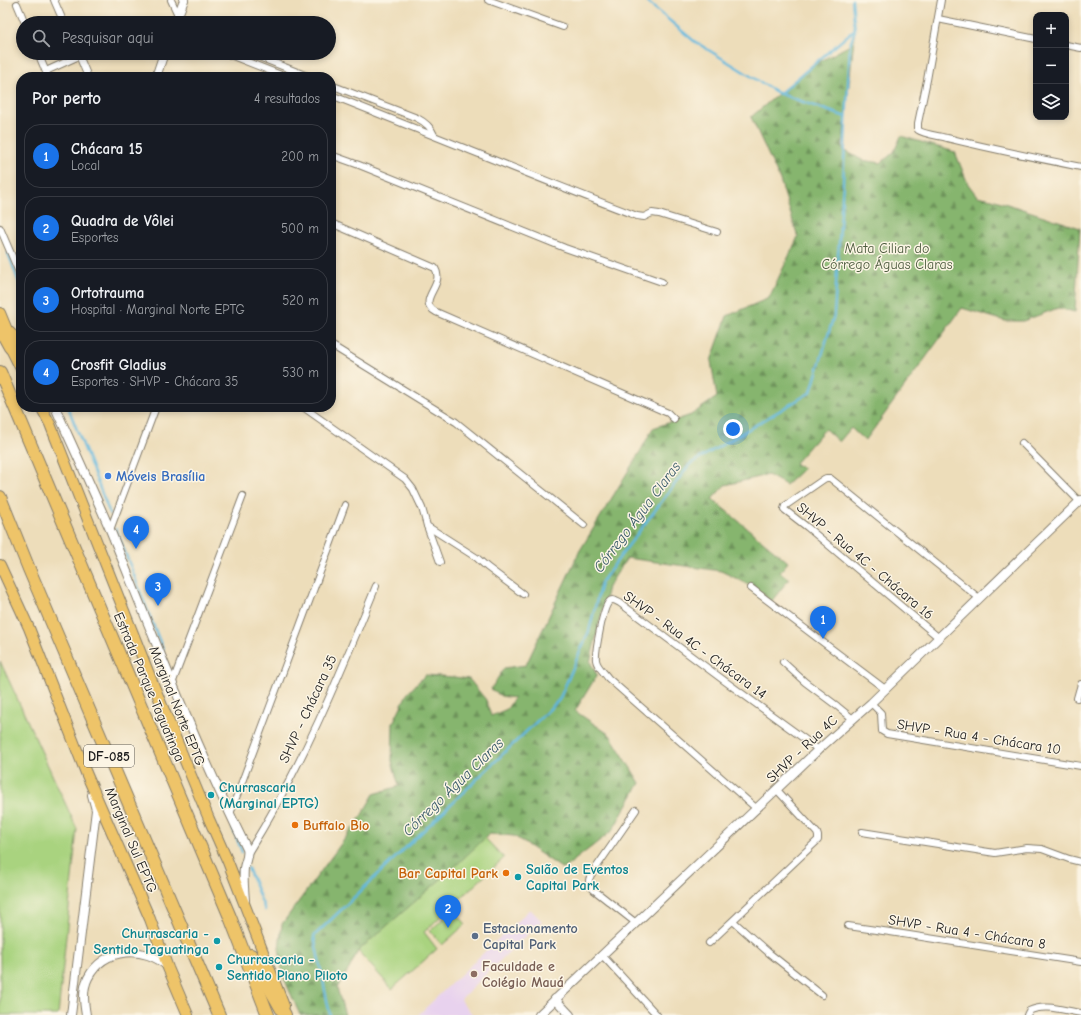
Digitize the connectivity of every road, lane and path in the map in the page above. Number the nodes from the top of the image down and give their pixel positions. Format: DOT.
graph roads {
  1 [pos="54,0"];
  2 [pos="171,0"];
  3 [pos="184,0"];
  4 [pos="488,0"];
  5 [pos="941,0"];
  6 [pos="17,4"];
  7 [pos="22,16"];
  8 [pos="61,16"];
  9 [pos="176,16"];
  10 [pos="178,16"];
  11 [pos="938,19"];
  12 [pos="563,27"];
  13 [pos="1033,38"];
  14 [pos="1069,46"];
  15 [pos="1081,48"];
  16 [pos="41,60"];
  17 [pos="69,60"];
  18 [pos="81,60"];
  19 [pos="162,60"];
  20 [pos="243,60"];
  21 [pos="267,60"];
  22 [pos="46,72"];
  23 [pos="50,72"];
  24 [pos="86,72"];
  25 [pos="158,72"];
  26 [pos="273,72"];
  27 [pos="297,72"];
  28 [pos="336,87"];
  29 [pos="336,97"];
  30 [pos="434,136"];
  31 [pos="336,157"];
  32 [pos="1081,168"];
  33 [pos="336,225"];
  34 [pos="0,228"];
  35 [pos="717,232"];
  36 [pos="16,265"];
  37 [pos="662,282"];
  38 [pos="0,313"];
  39 [pos="3,329"];
  40 [pos="15,345"];
  41 [pos="336,348"];
  42 [pos="0,372"];
  43 [pos="16,410"];
  44 [pos="17,412"];
  45 [pos="44,412"];
  46 [pos="57,412"];
  47 [pos="154,412"];
  48 [pos="309,412"];
  49 [pos="674,419"];
  50 [pos="1022,443"];
  51 [pos="242,496"];
  52 [pos="0,497"];
  53 [pos="1080,500"];
  54 [pos="344,505"];
  55 [pos="584,525"];
  56 [pos="428,526"];
  57 [pos="110,530"];
  58 [pos="440,562"];
  59 [pos="0,566"];
  60 [pos="376,586"];
  61 [pos="752,588"];
  62 [pos="523,594"];
  63 [pos="979,598"];
  64 [pos="938,637"];
  65 [pos="783,662"];
  66 [pos="172,684"];
  67 [pos="1081,684"];
  68 [pos="885,689"];
  69 [pos="1077,698"];
  70 [pos="871,703"];
  71 [pos="853,719"];
  72 [pos="818,750"];
  73 [pos="1081,766"];
  74 [pos="86,773"];
  75 [pos="777,790"];
  76 [pos="756,809"];
  77 [pos="636,810"];
  78 [pos="230,814"];
  79 [pos="862,832"];
  80 [pos="248,853"];
  81 [pos="1081,862"];
  82 [pos="246,909"];
  83 [pos="230,917"];
  84 [pos="733,921"];
  85 [pos="636,923"];
  86 [pos="848,926"];
  87 [pos="709,943"];
  88 [pos="602,955"];
  89 [pos="1081,962"];
  90 [pos="168,968"];
  91 [pos="822,995"];
  92 [pos="555,999"];
  93 [pos="1081,1013"];
  94 [pos="70,1015"];
  95 [pos="86,1015"];
  96 [pos="188,1015"];
  97 [pos="219,1015"];
  98 [pos="268,1015"];
  99 [pos="286,1015"];
  100 [pos="539,1015"];
  101 [pos="570,1015"];
  102 [pos="657,1015"];
  103 [pos="1027,1015"];
  1 -- 8 [label="street"];
  2 -- 9 [label="street"];
  3 -- 10 [label="street"];
  4 -- 12 [label="street"];
  5 -- 11 [label="street"];
  6 -- 7 [label="street"];
  11 -- 13 [label="street"];
  11 -- 32 [label="street"];
  14 -- 15 [label="street"];
  16 -- 22 [label="street"];
  17 -- 23 [label="street"];
  18 -- 24 [label="street"];
  19 -- 25 [label="street"];
  20 -- 26 [label="street"];
  21 -- 27 [label="street"];
  28 -- 30 [label="street"];
  29 -- 30 [label="street"];
  30 -- 35 [label="street"];
  31 -- 37 [label="street"];
  33 -- 49 [label="street"];
  34 -- 36 [label="street"];
  38 -- 39 [label="main road"];
  39 -- 40 [label="highway"];
  41 -- 55 [label="street"];
  42 -- 43 [label="highway, Estrada Parque Taguatinga"];
  44 -- 83 [label="highway, Estrada Parque Taguatinga"];
  45 -- 82 [label="main road, Marginal Norte EPTG"];
  46 -- 57 [label="street"];
  47 -- 57 [label="street"];
  48 -- 56 [label="street"];
  50 -- 53 [label="street"];
  51 -- 66 [label="street"];
  52 -- 97 [label="highway, DF-085"];
  53 -- 63 [label="street, SHVP - Rua 4C"];
  54 -- 78 [label="street"];
  56 -- 58 [label="street"];
  56 -- 62 [label="street"];
  57 -- 66 [label="street"];
  59 -- 74 [label="main road, Marginal Sul EPTG"];
  60 -- 80 [label="street, SHVP - Chácara 35"];
  61 -- 68 [label="street"];
  63 -- 64 [label="street, SHVP - Rua 4C"];
  63 -- 64 [label="street, SHVP - Rua 4C - Chácara 16"];
  64 -- 68 [label="street, SHVP - Rua 4C"];
  65 -- 71 [label="street"];
  66 -- 78 [label="street"];
  67 -- 69 [label="street"];
  68 -- 70 [label="street, SHVP - Rua 4C"];
  70 -- 71 [label="street, SHVP - Rua 4C"];
  70 -- 73 [label="street, SHVP - Rua 4 - Chácara 10"];
  71 -- 72 [label="street, SHVP - Rua 4C"];
  72 -- 75 [label="street, SHVP - Rua 4C"];
  72 -- 76 [label="street, SHVP - Rua 4C - Chácara 14"];
  74 -- 90 [label="main road, Marginal Sul EPTG"];
  74 -- 94 [label="street"];
  75 -- 76 [label="street, SHVP - Rua 4C"];
  75 -- 84 [label="street"];
  76 -- 85 [label="street, SHVP - Rua 4C"];
  77 -- 85 [label="street"];
  78 -- 80 [label="street"];
  79 -- 81 [label="street"];
  80 -- 82 [label="street, SHVP - Chácara 35"];
  82 -- 99 [label="main road, Marginal Norte EPTG"];
  83 -- 98 [label="highway, Estrada Parque Taguatinga"];
  83 -- 99 [label="highway"];
  84 -- 87 [label="street"];
  84 -- 91 [label="street"];
  85 -- 88 [label="street, SHVP - Rua 4C"];
  86 -- 89 [label="street, SHVP - Rua 4 - Chácara 8"];
  88 -- 92 [label="street, SHVP - Rua 4C"];
  88 -- 102 [label="street"];
  90 -- 95 [label="street"];
  90 -- 96 [label="main road, Marginal Sul EPTG"];
  92 -- 100 [label="street, SHVP - Rua 4C"];
  92 -- 101 [label="street"];
  93 -- 103 [label="street"];
}
